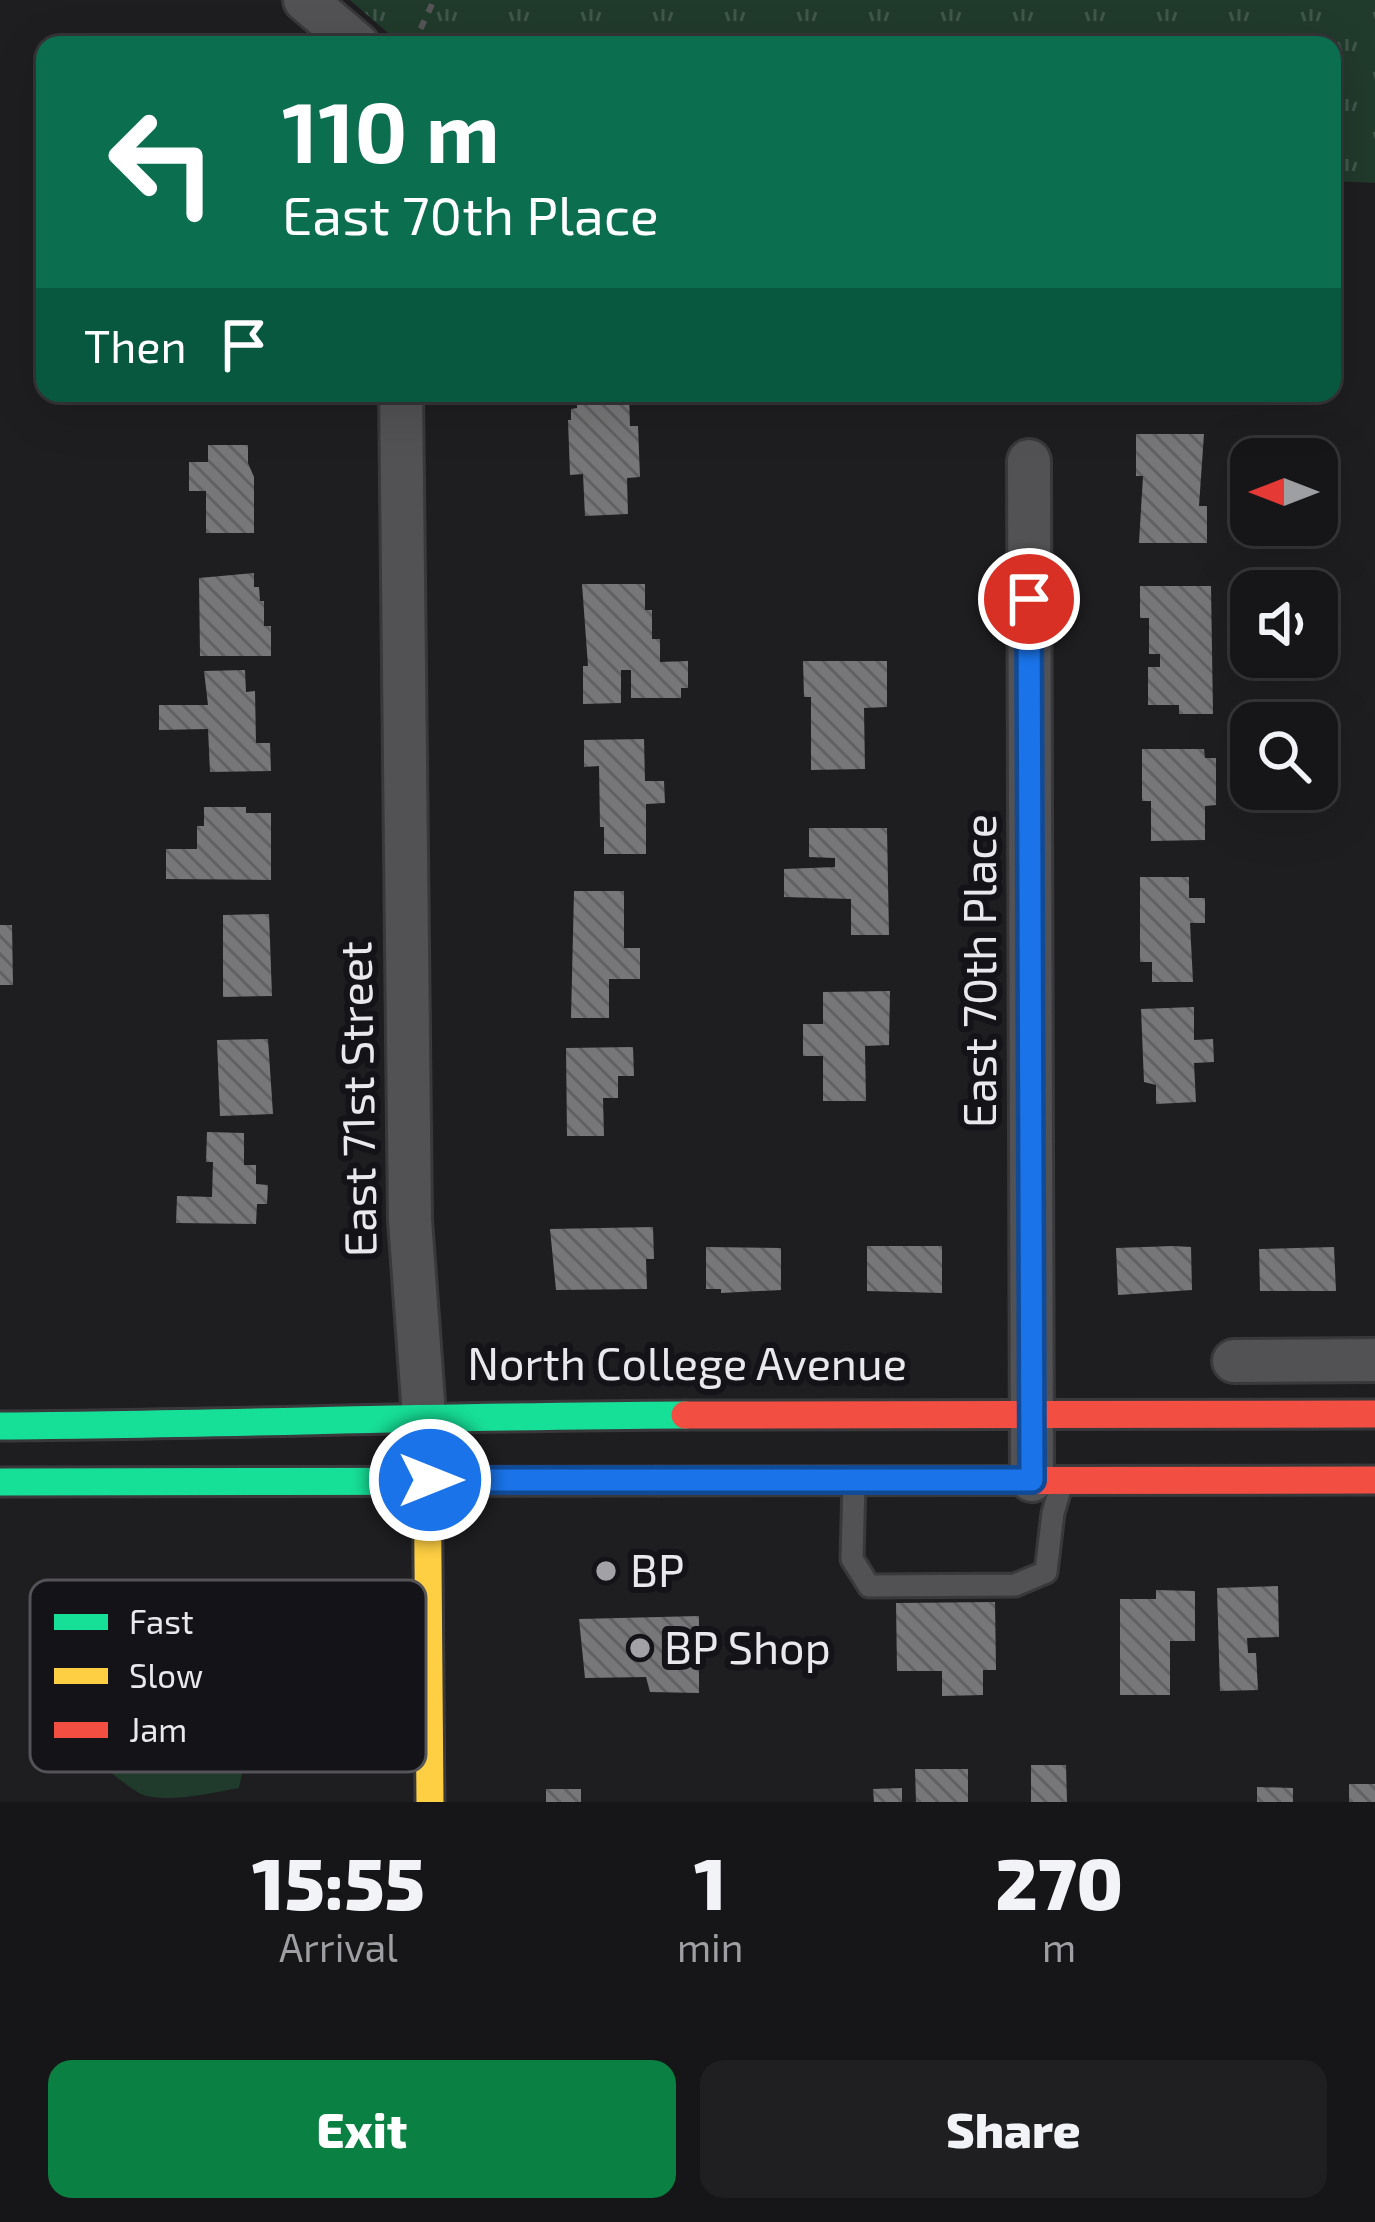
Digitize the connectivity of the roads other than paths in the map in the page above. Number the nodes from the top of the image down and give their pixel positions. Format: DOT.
graph roads {
  1 [pos="305,0"];
  2 [pos="348,36"];
  3 [pos="401,402"];
  4 [pos="1029,461"];
  5 [pos="1375,1360"];
  6 [pos="1234,1361"];
  7 [pos="1032,1414"];
  8 [pos="1375,1414"];
  9 [pos="424,1416"];
  10 [pos="0,1426"];
  11 [pos="430,1480"];
  12 [pos="854,1480"];
  13 [pos="1048,1480"];
  14 [pos="1375,1480"];
  15 [pos="0,1482"];
  16 [pos="430,1802"];
  1 -- 2 [label="street"];
  3 -- 9 [label="street, East 71st Street"];
  4 -- 7 [label="street, East 70th Place"];
  5 -- 6 [label="street"];
  7 -- 8 [label="main road, North College Avenue"];
  7 -- 9 [label="main road, North College Avenue"];
  7 -- 13 [label="street, East 70th Place"];
  9 -- 10 [label="main road, North College Avenue"];
  9 -- 11 [label="main road, East 71st Street"];
  11 -- 12 [label="main road"];
  11 -- 15 [label="main road"];
  11 -- 16 [label="main road, East 71st Street"];
  12 -- 13 [label="main road"];
  12 -- 13 [label="lane"];
  13 -- 14 [label="main road"];
}
